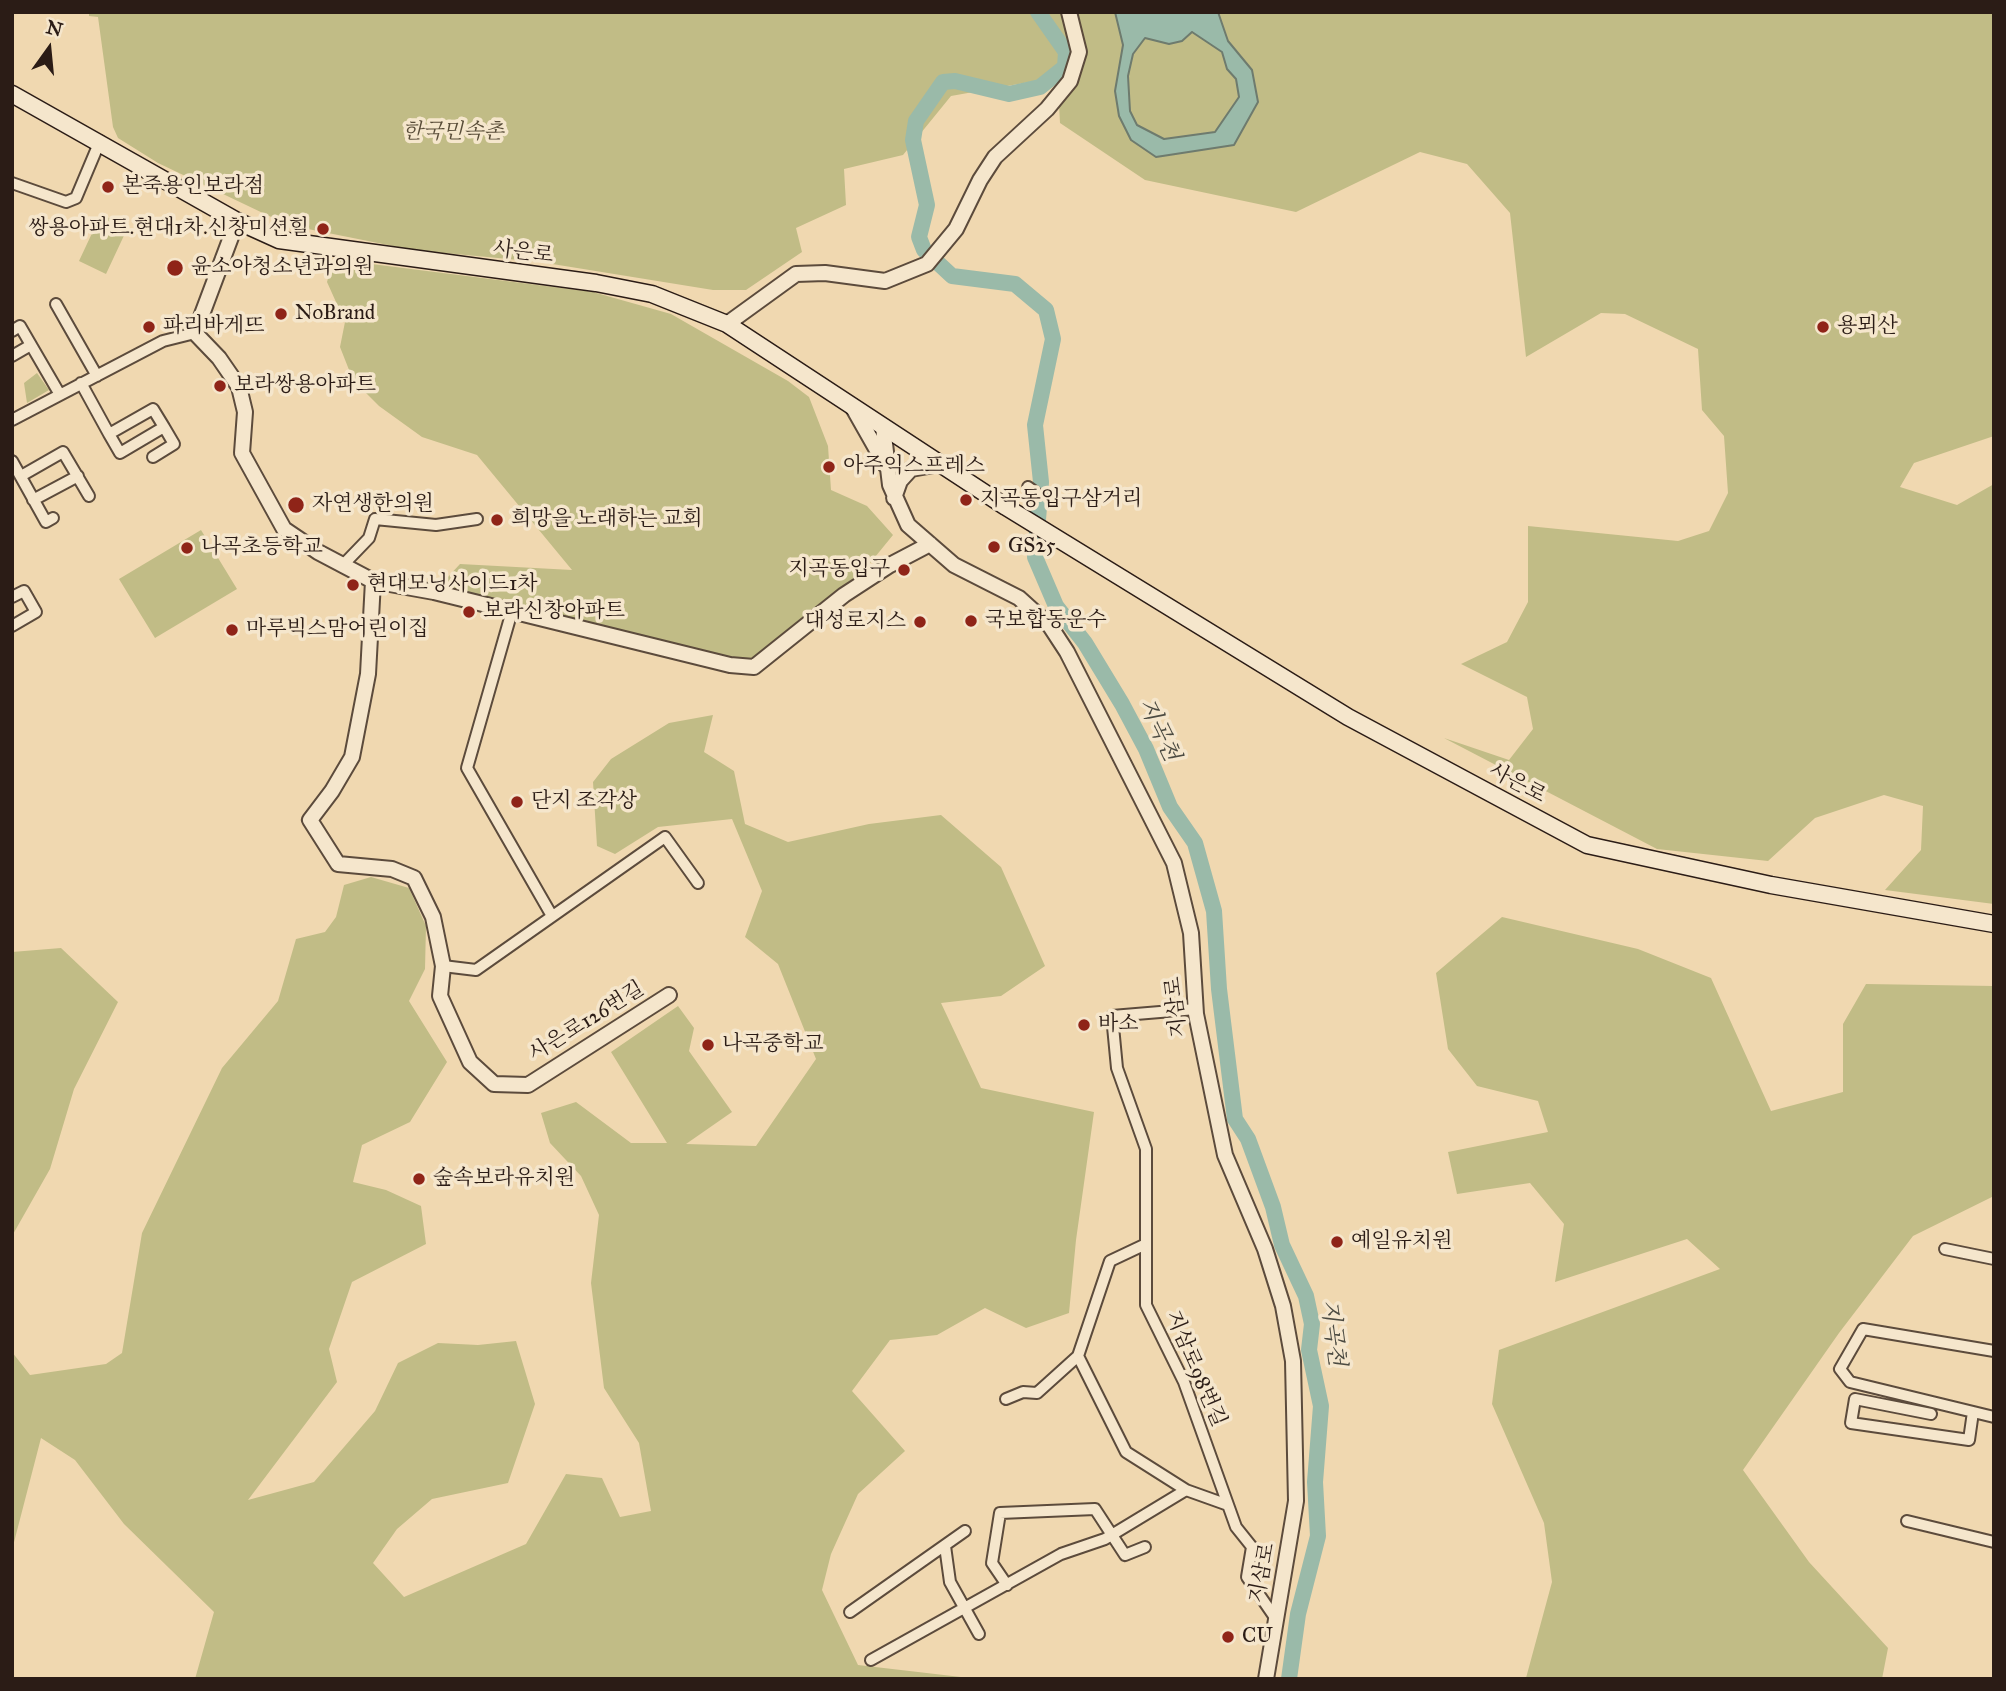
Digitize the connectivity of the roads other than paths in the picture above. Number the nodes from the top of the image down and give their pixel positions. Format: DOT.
graph roads {
  1 [pos="1069,12"];
  2 [pos="12,94"];
  3 [pos="100,141"];
  4 [pos="12,183"];
  5 [pos="237,221"];
  6 [pos="56,304"];
  7 [pos="727,324"];
  8 [pos="12,331"];
  9 [pos="195,333"];
  10 [pos="32,345"];
  11 [pos="12,356"];
  12 [pos="97,376"];
  13 [pos="82,383"];
  14 [pos="59,393"];
  15 [pos="852,406"];
  16 [pos="12,420"];
  17 [pos="883,426"];
  18 [pos="164,427"];
  19 [pos="109,434"];
  20 [pos="153,457"];
  21 [pos="12,461"];
  22 [pos="940,464"];
  23 [pos="887,467"];
  24 [pos="78,476"];
  25 [pos="21,477"];
  26 [pos="89,496"];
  27 [pos="894,498"];
  28 [pos="33,500"];
  29 [pos="53,518"];
  30 [pos="477,519"];
  31 [pos="930,544"];
  32 [pos="342,566"];
  33 [pos="373,581"];
  34 [pos="12,597"];
  35 [pos="512,611"];
  36 [pos="12,626"];
  37 [pos="698,883"];
  38 [pos="552,916"];
  39 [pos="1994,924"];
  40 [pos="443,966"];
  41 [pos="669,995"];
  42 [pos="1196,1009"];
  43 [pos="1146,1244"];
  44 [pos="1945,1249"];
  45 [pos="1994,1259"];
  46 [pos="1994,1351"];
  47 [pos="1078,1356"];
  48 [pos="1006,1399"];
  49 [pos="1973,1412"];
  50 [pos="1931,1414"];
  51 [pos="1994,1417"];
  52 [pos="1186,1490"];
  53 [pos="1228,1505"];
  54 [pos="1907,1521"];
  55 [pos="965,1531"];
  56 [pos="1111,1535"];
  57 [pos="1994,1542"];
  58 [pos="945,1546"];
  59 [pos="1145,1547"];
  60 [pos="1006,1585"];
  61 [pos="962,1609"];
  62 [pos="850,1612"];
  63 [pos="1276,1619"];
  64 [pos="979,1634"];
  65 [pos="871,1660"];
  66 [pos="1266,1679"];
  1 -- 7 [label="street"];
  2 -- 3 [label="main road, 사은로"];
  3 -- 4 [label="street"];
  3 -- 5 [label="main road, 사은로"];
  5 -- 7 [label="main road, 사은로"];
  5 -- 9 [label="street"];
  6 -- 12 [label="street"];
  7 -- 15 [label="main road, 사은로"];
  8 -- 10 [label="street"];
  9 -- 12 [label="street"];
  9 -- 32 [label="street"];
  10 -- 11 [label="street"];
  10 -- 14 [label="street"];
  12 -- 13 [label="street"];
  13 -- 14 [label="street"];
  13 -- 19 [label="street"];
  14 -- 16 [label="street"];
  15 -- 17 [label="main road, 사은로"];
  15 -- 23 [label="street"];
  17 -- 22 [label="main road, 사은로"];
  17 -- 23 [label="street, 지삼로"];
  18 -- 19 [label="street"];
  18 -- 19 [label="street"];
  18 -- 20 [label="street"];
  21 -- 25 [label="street"];
  22 -- 27 [label="street"];
  22 -- 39 [label="main road, 사은로"];
  23 -- 27 [label="street, 지삼로"];
  24 -- 25 [label="street"];
  24 -- 26 [label="street"];
  24 -- 28 [label="street"];
  25 -- 28 [label="street"];
  27 -- 31 [label="street, 지삼로"];
  28 -- 29 [label="street"];
  30 -- 32 [label="street"];
  31 -- 35 [label="street"];
  31 -- 42 [label="street, 지삼로"];
  32 -- 33 [label="street"];
  33 -- 35 [label="street"];
  33 -- 40 [label="street, 사은로126번길"];
  34 -- 36 [label="street"];
  35 -- 38 [label="street"];
  37 -- 38 [label="street"];
  38 -- 40 [label="street"];
  40 -- 41 [label="street, 사은로126번길"];
  42 -- 43 [label="street, 지삼로98번길"];
  42 -- 63 [label="street, 지삼로"];
  43 -- 47 [label="street"];
  43 -- 53 [label="street, 지삼로98번길"];
  44 -- 45 [label="street"];
  46 -- 49 [label="street"];
  47 -- 48 [label="street"];
  47 -- 52 [label="street"];
  49 -- 50 [label="street"];
  49 -- 51 [label="street"];
  52 -- 53 [label="street"];
  52 -- 56 [label="street"];
  53 -- 63 [label="street, 지삼로98번길"];
  54 -- 57 [label="street"];
  55 -- 58 [label="street"];
  56 -- 59 [label="street"];
  56 -- 60 [label="street"];
  56 -- 60 [label="street"];
  58 -- 61 [label="street"];
  58 -- 62 [label="street"];
  60 -- 61 [label="street"];
  61 -- 64 [label="street"];
  61 -- 65 [label="street"];
  63 -- 66 [label="street, 지삼로"];
}
